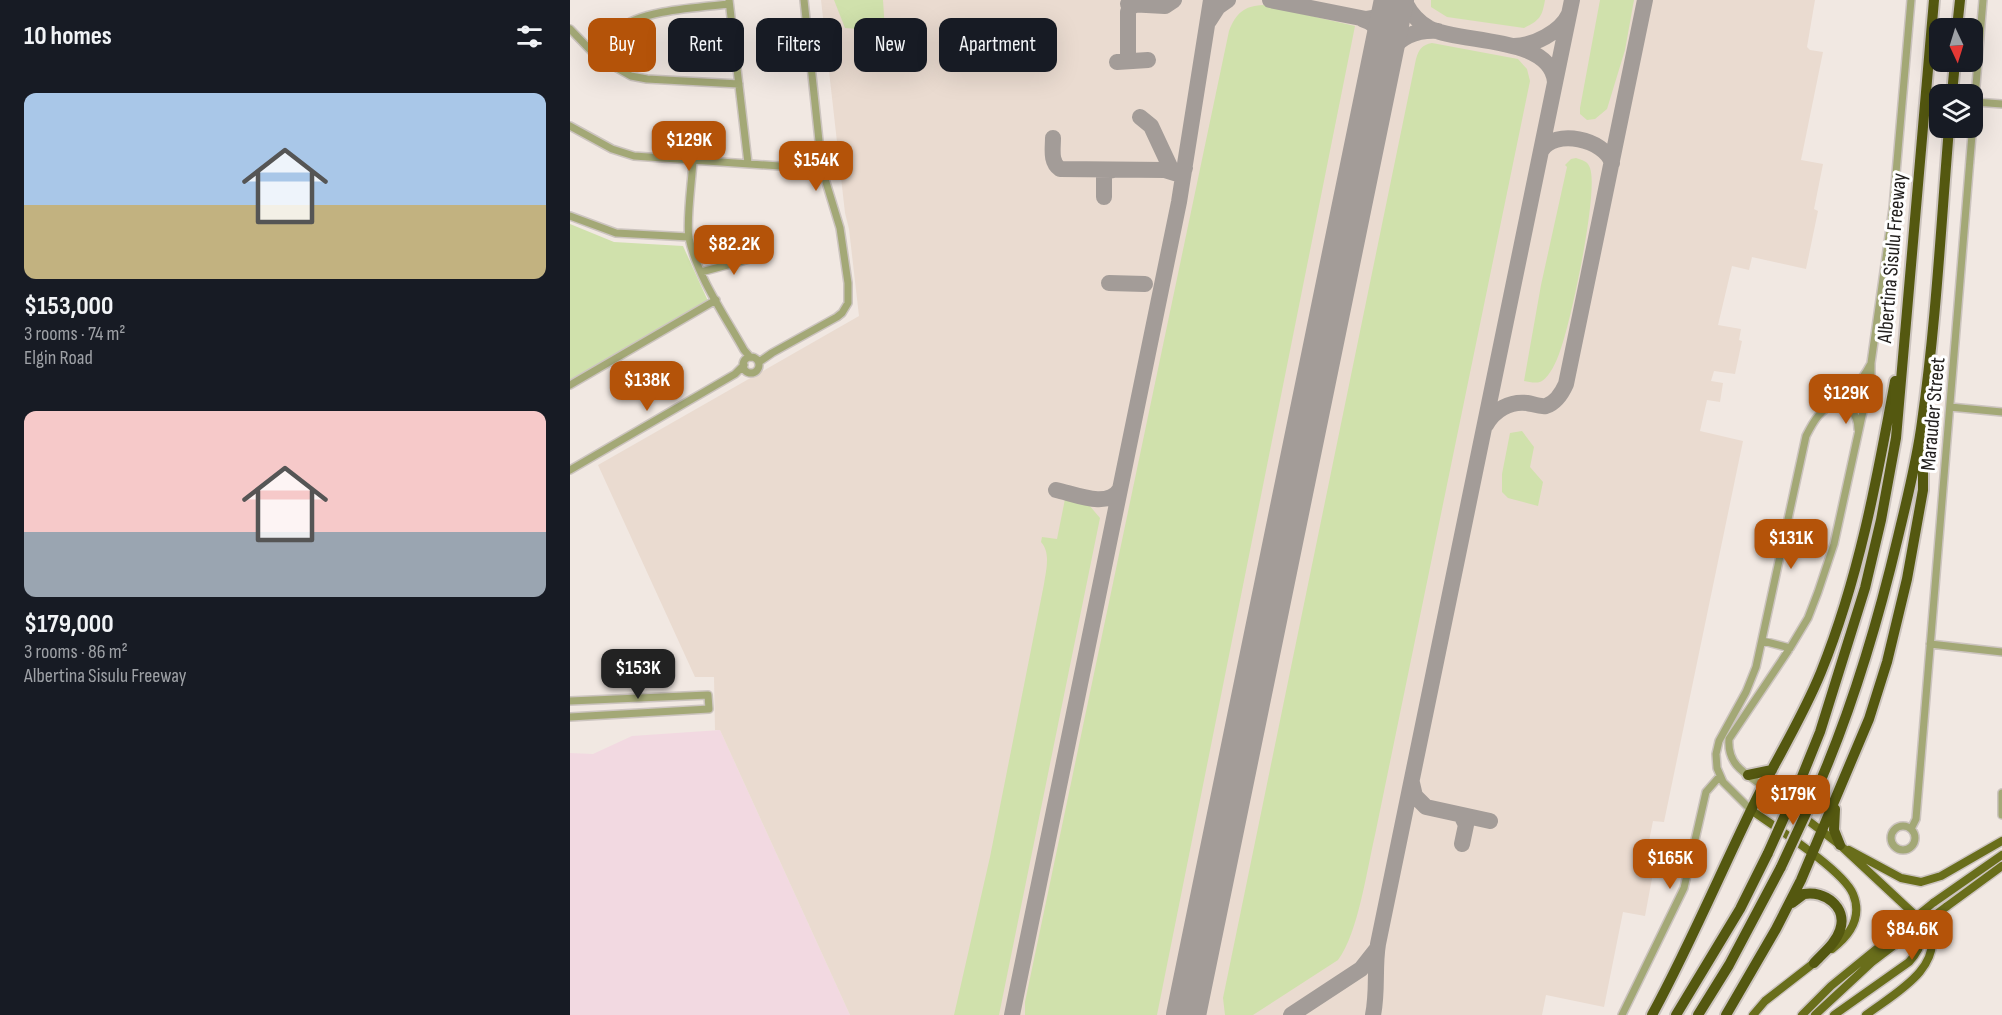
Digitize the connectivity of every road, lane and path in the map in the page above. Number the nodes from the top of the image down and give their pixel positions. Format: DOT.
graph roads {
  1 [pos="804,0"];
  2 [pos="1911,0"];
  3 [pos="1934,0"];
  4 [pos="1960,0"];
  5 [pos="1983,0"];
  6 [pos="729,2"];
  7 [pos="643,18"];
  8 [pos="1958,18"];
  9 [pos="571,32"];
  10 [pos="588,47"];
  11 [pos="622,72"];
  12 [pos="739,84"];
  13 [pos="1976,84"];
  14 [pos="1983,103"];
  15 [pos="2002,104"];
  16 [pos="570,126"];
  17 [pos="1948,138"];
  18 [pos="1972,138"];
  19 [pos="693,160"];
  20 [pos="748,163"];
  21 [pos="822,169"];
  22 [pos="570,216"];
  23 [pos="689,237"];
  24 [pos="761,256"];
  25 [pos="701,272"];
  26 [pos="716,300"];
  27 [pos="1905,323"];
  28 [pos="750,362"];
  29 [pos="1871,363"];
  30 [pos="570,384"];
  31 [pos="1832,404"];
  32 [pos="1950,407"];
  33 [pos="2002,412"];
  34 [pos="1922,423"];
  35 [pos="1857,445"];
  36 [pos="570,470"];
  37 [pos="1763,641"];
  38 [pos="1930,644"];
  39 [pos="1790,648"];
  40 [pos="2002,652"];
  41 [pos="570,703"];
  42 [pos="571,717"];
  43 [pos="1772,770"];
  44 [pos="1719,776"];
  45 [pos="1748,776"];
  46 [pos="1763,786"];
  47 [pos="2002,794"];
  48 [pos="1837,796"];
  49 [pos="1751,810"];
  50 [pos="2002,816"];
  51 [pos="1911,829"];
  52 [pos="1822,832"];
  53 [pos="2002,841"];
  54 [pos="1840,845"];
  55 [pos="1812,853"];
  56 [pos="2002,855"];
  57 [pos="2002,866"];
  58 [pos="1897,897"];
  59 [pos="1776,929"];
  60 [pos="1899,936"];
  61 [pos="1814,963"];
  62 [pos="1622,1015"];
  63 [pos="1652,1015"];
  64 [pos="1676,1015"];
  65 [pos="1698,1015"];
  66 [pos="1726,1015"];
  67 [pos="1753,1015"];
  68 [pos="1802,1015"];
  69 [pos="1815,1015"];
  70 [pos="1834,1015"];
  71 [pos="1866,1015"];
  1 -- 21 [label="street"];
  2 -- 29 [label="street"];
  3 -- 27 [label="highway, Albertina Sisulu Freeway"];
  4 -- 8 [label="highway"];
  5 -- 13 [label="street, Marauder Street"];
  6 -- 7 [label="street"];
  6 -- 12 [label="street"];
  9 -- 10 [label="street"];
  11 -- 12 [label="street"];
  12 -- 20 [label="street"];
  14 -- 15 [label="street"];
  16 -- 19 [label="street"];
  17 -- 34 [label="highway"];
  18 -- 32 [label="street, Marauder Street"];
  19 -- 20 [label="street"];
  19 -- 23 [label="street"];
  20 -- 21 [label="street"];
  21 -- 28 [label="street"];
  22 -- 23 [label="street"];
  23 -- 25 [label="street"];
  24 -- 25 [label="street"];
  25 -- 26 [label="street"];
  26 -- 28 [label="street"];
  26 -- 30 [label="street"];
  27 -- 43 [label="highway"];
  27 -- 64 [label="highway, Albertina Sisulu Freeway, bridge"];
  28 -- 36 [label="street"];
  29 -- 31 [label="street"];
  29 -- 35 [label="street"];
  31 -- 35 [label="street"];
  31 -- 37 [label="street"];
  32 -- 33 [label="street"];
  32 -- 38 [label="street, Marauder Street"];
  34 -- 48 [label="highway"];
  34 -- 65 [label="highway, bridge"];
  35 -- 39 [label="street"];
  37 -- 39 [label="street"];
  37 -- 44 [label="street"];
  38 -- 40 [label="street"];
  38 -- 51 [label="street, Marauder Street"];
  39 -- 45 [label="street"];
  41 -- 42 [label="street"];
  41 -- 42 [label="street"];
  43 -- 45 [label="highway"];
  43 -- 46 [label="highway"];
  44 -- 49 [label="street"];
  44 -- 62 [label="street"];
  45 -- 46 [label="street"];
  46 -- 49 [label="highway"];
  46 -- 52 [label="main road"];
  47 -- 50 [label="street"];
  48 -- 52 [label="highway"];
  48 -- 54 [label="highway"];
  49 -- 55 [label="main road"];
  49 -- 63 [label="highway"];
  52 -- 54 [label="main road"];
  52 -- 55 [label="highway"];
  53 -- 54 [label="main road"];
  54 -- 58 [label="main road"];
  55 -- 59 [label="highway"];
  55 -- 61 [label="main road"];
  56 -- 60 [label="main road, bridge"];
  57 -- 60 [label="main road, bridge"];
  58 -- 70 [label="main road"];
  58 -- 71 [label="main road"];
  59 -- 61 [label="highway"];
  59 -- 66 [label="highway"];
  60 -- 68 [label="main road"];
  60 -- 69 [label="main road"];
  61 -- 67 [label="main road"];
}
